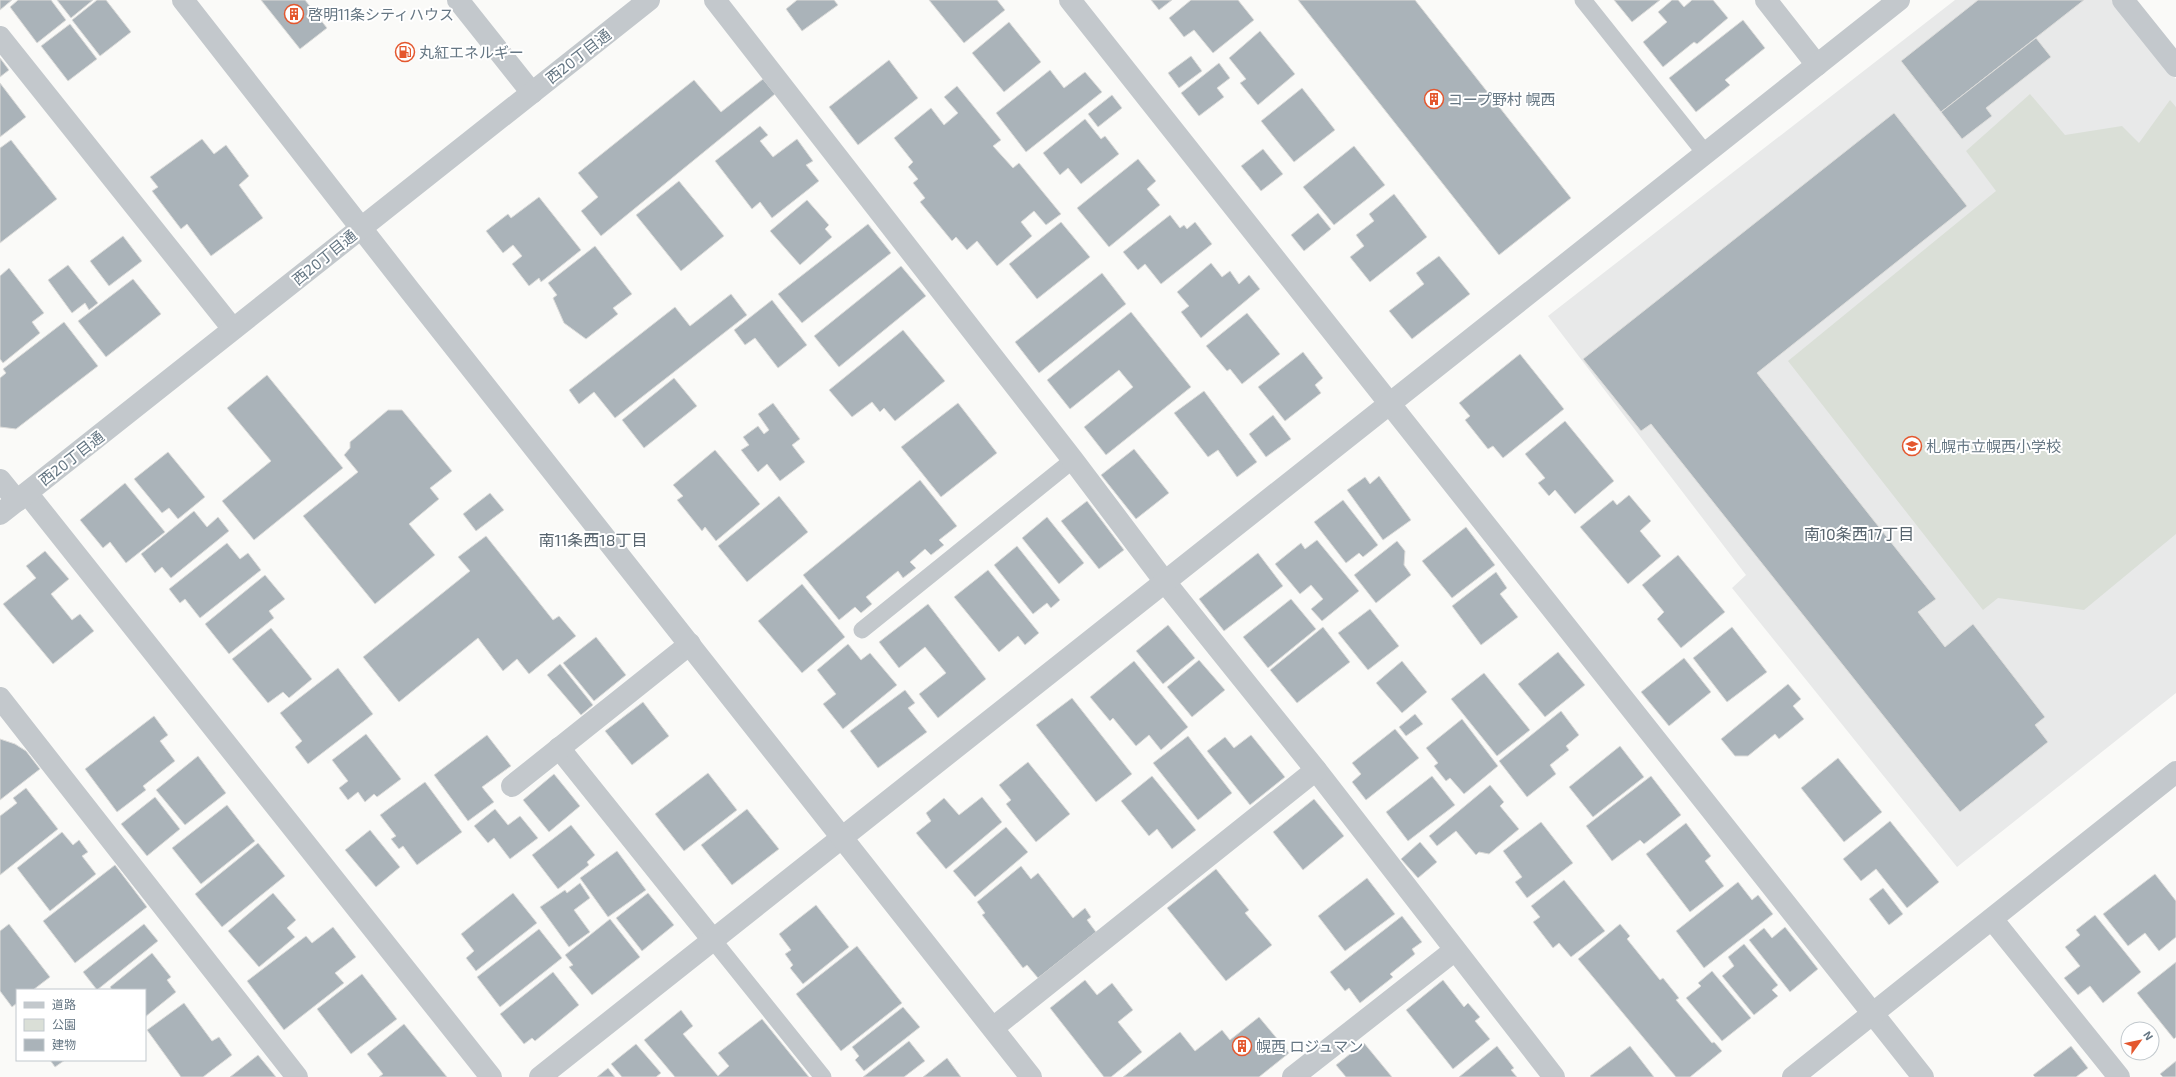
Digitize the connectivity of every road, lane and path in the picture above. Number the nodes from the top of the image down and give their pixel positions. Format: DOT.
graph roads {
  1 [pos="183,0"];
  2 [pos="458,0"];
  3 [pos="649,0"];
  4 [pos="715,0"];
  5 [pos="1070,0"];
  6 [pos="1583,0"];
  7 [pos="1766,0"];
  8 [pos="1899,0"];
  9 [pos="2123,0"];
  10 [pos="0,37"];
  11 [pos="1817,65"];
  12 [pos="2176,66"];
  13 [pos="532,93"];
  14 [pos="1705,153"];
  15 [pos="361,228"];
  16 [pos="233,329"];
  17 [pos="1391,403"];
  18 [pos="1073,460"];
  19 [pos="0,480"];
  20 [pos="22,497"];
  21 [pos="0,514"];
  22 [pos="1164,582"];
  23 [pos="862,630"];
  24 [pos="690,644"];
  25 [pos="0,698"];
  26 [pos="559,748"];
  27 [pos="1316,770"];
  28 [pos="2176,772"];
  29 [pos="512,786"];
  30 [pos="842,838"];
  31 [pos="1992,919"];
  32 [pos="713,940"];
  33 [pos="1455,950"];
  34 [pos="1873,1014"];
  35 [pos="993,1028"];
  36 [pos="297,1077"];
  37 [pos="491,1077"];
  38 [pos="540,1077"];
  39 [pos="823,1077"];
  40 [pos="1032,1077"];
  41 [pos="1293,1077"];
  42 [pos="1554,1077"];
  43 [pos="1793,1077"];
  44 [pos="1923,1077"];
  45 [pos="2119,1077"];
  1 -- 15 [label="street"];
  2 -- 13 [label="street"];
  3 -- 13 [label="street, 西20丁目通"];
  4 -- 18 [label="street"];
  5 -- 17 [label="street"];
  6 -- 14 [label="lane"];
  7 -- 11 [label="street"];
  8 -- 11 [label="street"];
  9 -- 12 [label="street"];
  10 -- 16 [label="street"];
  11 -- 14 [label="street"];
  13 -- 15 [label="street, 西20丁目通"];
  14 -- 17 [label="street"];
  15 -- 16 [label="street, 西20丁目通"];
  15 -- 24 [label="street"];
  16 -- 20 [label="street, 西20丁目通"];
  17 -- 22 [label="street"];
  17 -- 34 [label="street"];
  18 -- 22 [label="street"];
  18 -- 23 [label="lane"];
  19 -- 20 [label="street"];
  20 -- 21 [label="street, 西20丁目通"];
  20 -- 37 [label="street"];
  22 -- 27 [label="street"];
  22 -- 30 [label="street"];
  24 -- 26 [label="street"];
  24 -- 30 [label="street"];
  25 -- 36 [label="street"];
  26 -- 29 [label="street"];
  26 -- 32 [label="street"];
  27 -- 33 [label="street"];
  27 -- 35 [label="street"];
  28 -- 31 [label="street"];
  30 -- 32 [label="street"];
  30 -- 35 [label="street"];
  31 -- 34 [label="street"];
  31 -- 45 [label="street"];
  32 -- 38 [label="street"];
  32 -- 39 [label="lane"];
  33 -- 41 [label="street"];
  33 -- 42 [label="street"];
  34 -- 43 [label="street"];
  34 -- 44 [label="street"];
  35 -- 40 [label="street"];
}
